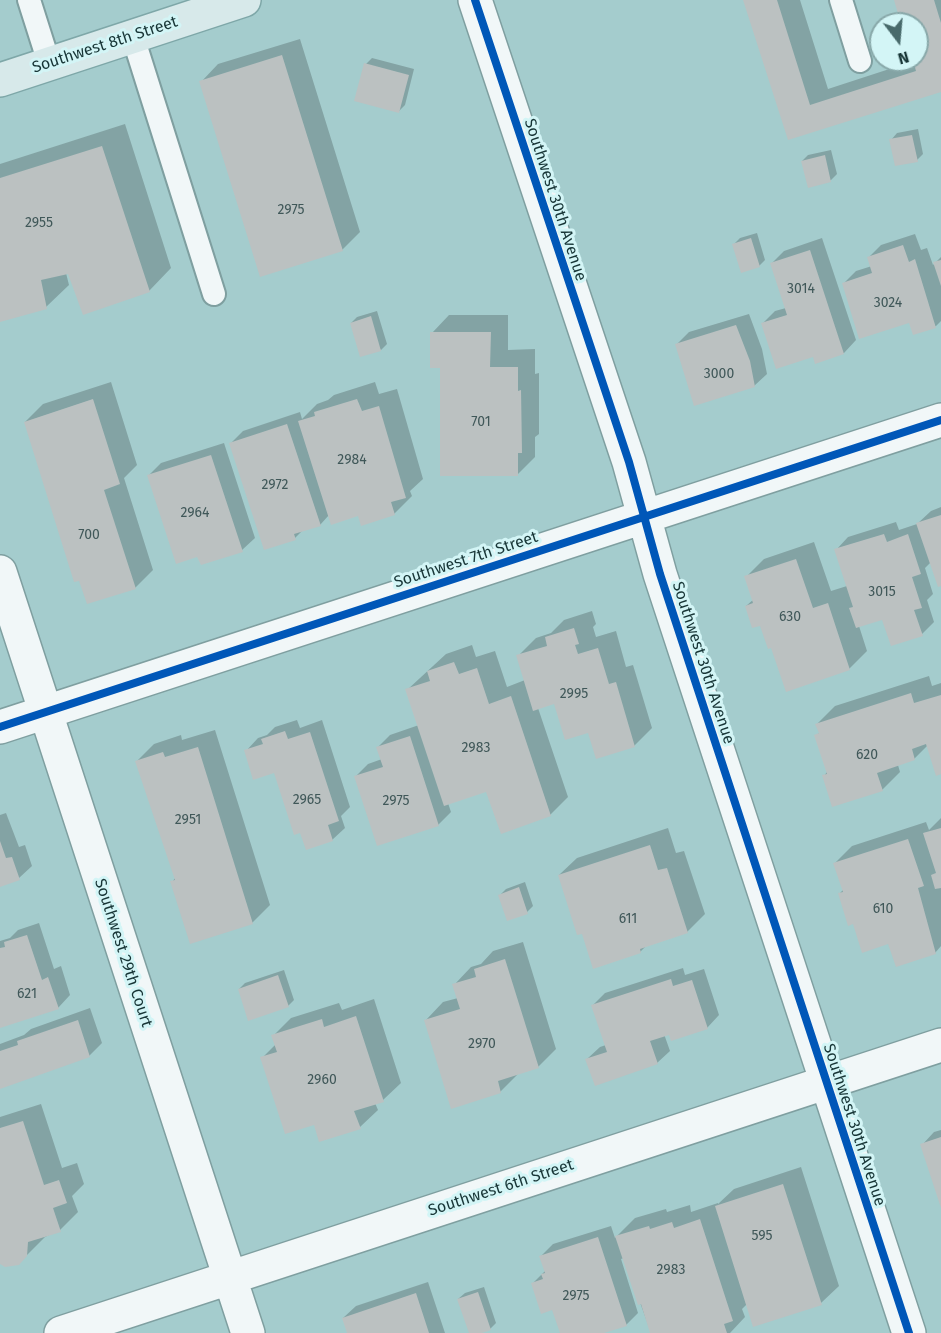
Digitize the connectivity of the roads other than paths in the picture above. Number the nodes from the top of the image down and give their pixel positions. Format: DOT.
graph roads {
  1 [pos="29,0"];
  2 [pos="244,0"];
  3 [pos="475,0"];
  4 [pos="841,0"];
  5 [pos="133,37"];
  6 [pos="860,61"];
  7 [pos="49,63"];
  8 [pos="0,80"];
  9 [pos="214,294"];
  10 [pos="941,420"];
  11 [pos="644,516"];
  12 [pos="0,572"];
  13 [pos="45,713"];
  14 [pos="0,727"];
  15 [pos="941,1045"];
  16 [pos="826,1082"];
  17 [pos="229,1277"];
  18 [pos="61,1333"];
  19 [pos="248,1333"];
  20 [pos="909,1333"];
  1 -- 7 [label="lane"];
  2 -- 5 [label="main road, Southwest 8th Street"];
  3 -- 11 [label="street, Southwest 30th Avenue"];
  4 -- 6 [label="lane"];
  5 -- 7 [label="main road, Southwest 8th Street"];
  5 -- 9 [label="lane"];
  7 -- 8 [label="main road, Southwest 8th Street"];
  10 -- 11 [label="street, Southwest 7th Street"];
  11 -- 13 [label="street, Southwest 7th Street"];
  11 -- 16 [label="street, Southwest 30th Avenue"];
  12 -- 13 [label="street, Southwest 29th Court"];
  13 -- 14 [label="street, Southwest 7th Street"];
  13 -- 17 [label="street, Southwest 29th Court"];
  15 -- 16 [label="street, Southwest 6th Street"];
  16 -- 17 [label="street, Southwest 6th Street"];
  16 -- 20 [label="street, Southwest 30th Avenue"];
  17 -- 18 [label="street, Southwest 6th Street"];
  17 -- 19 [label="street, Southwest 29th Court"];
}
